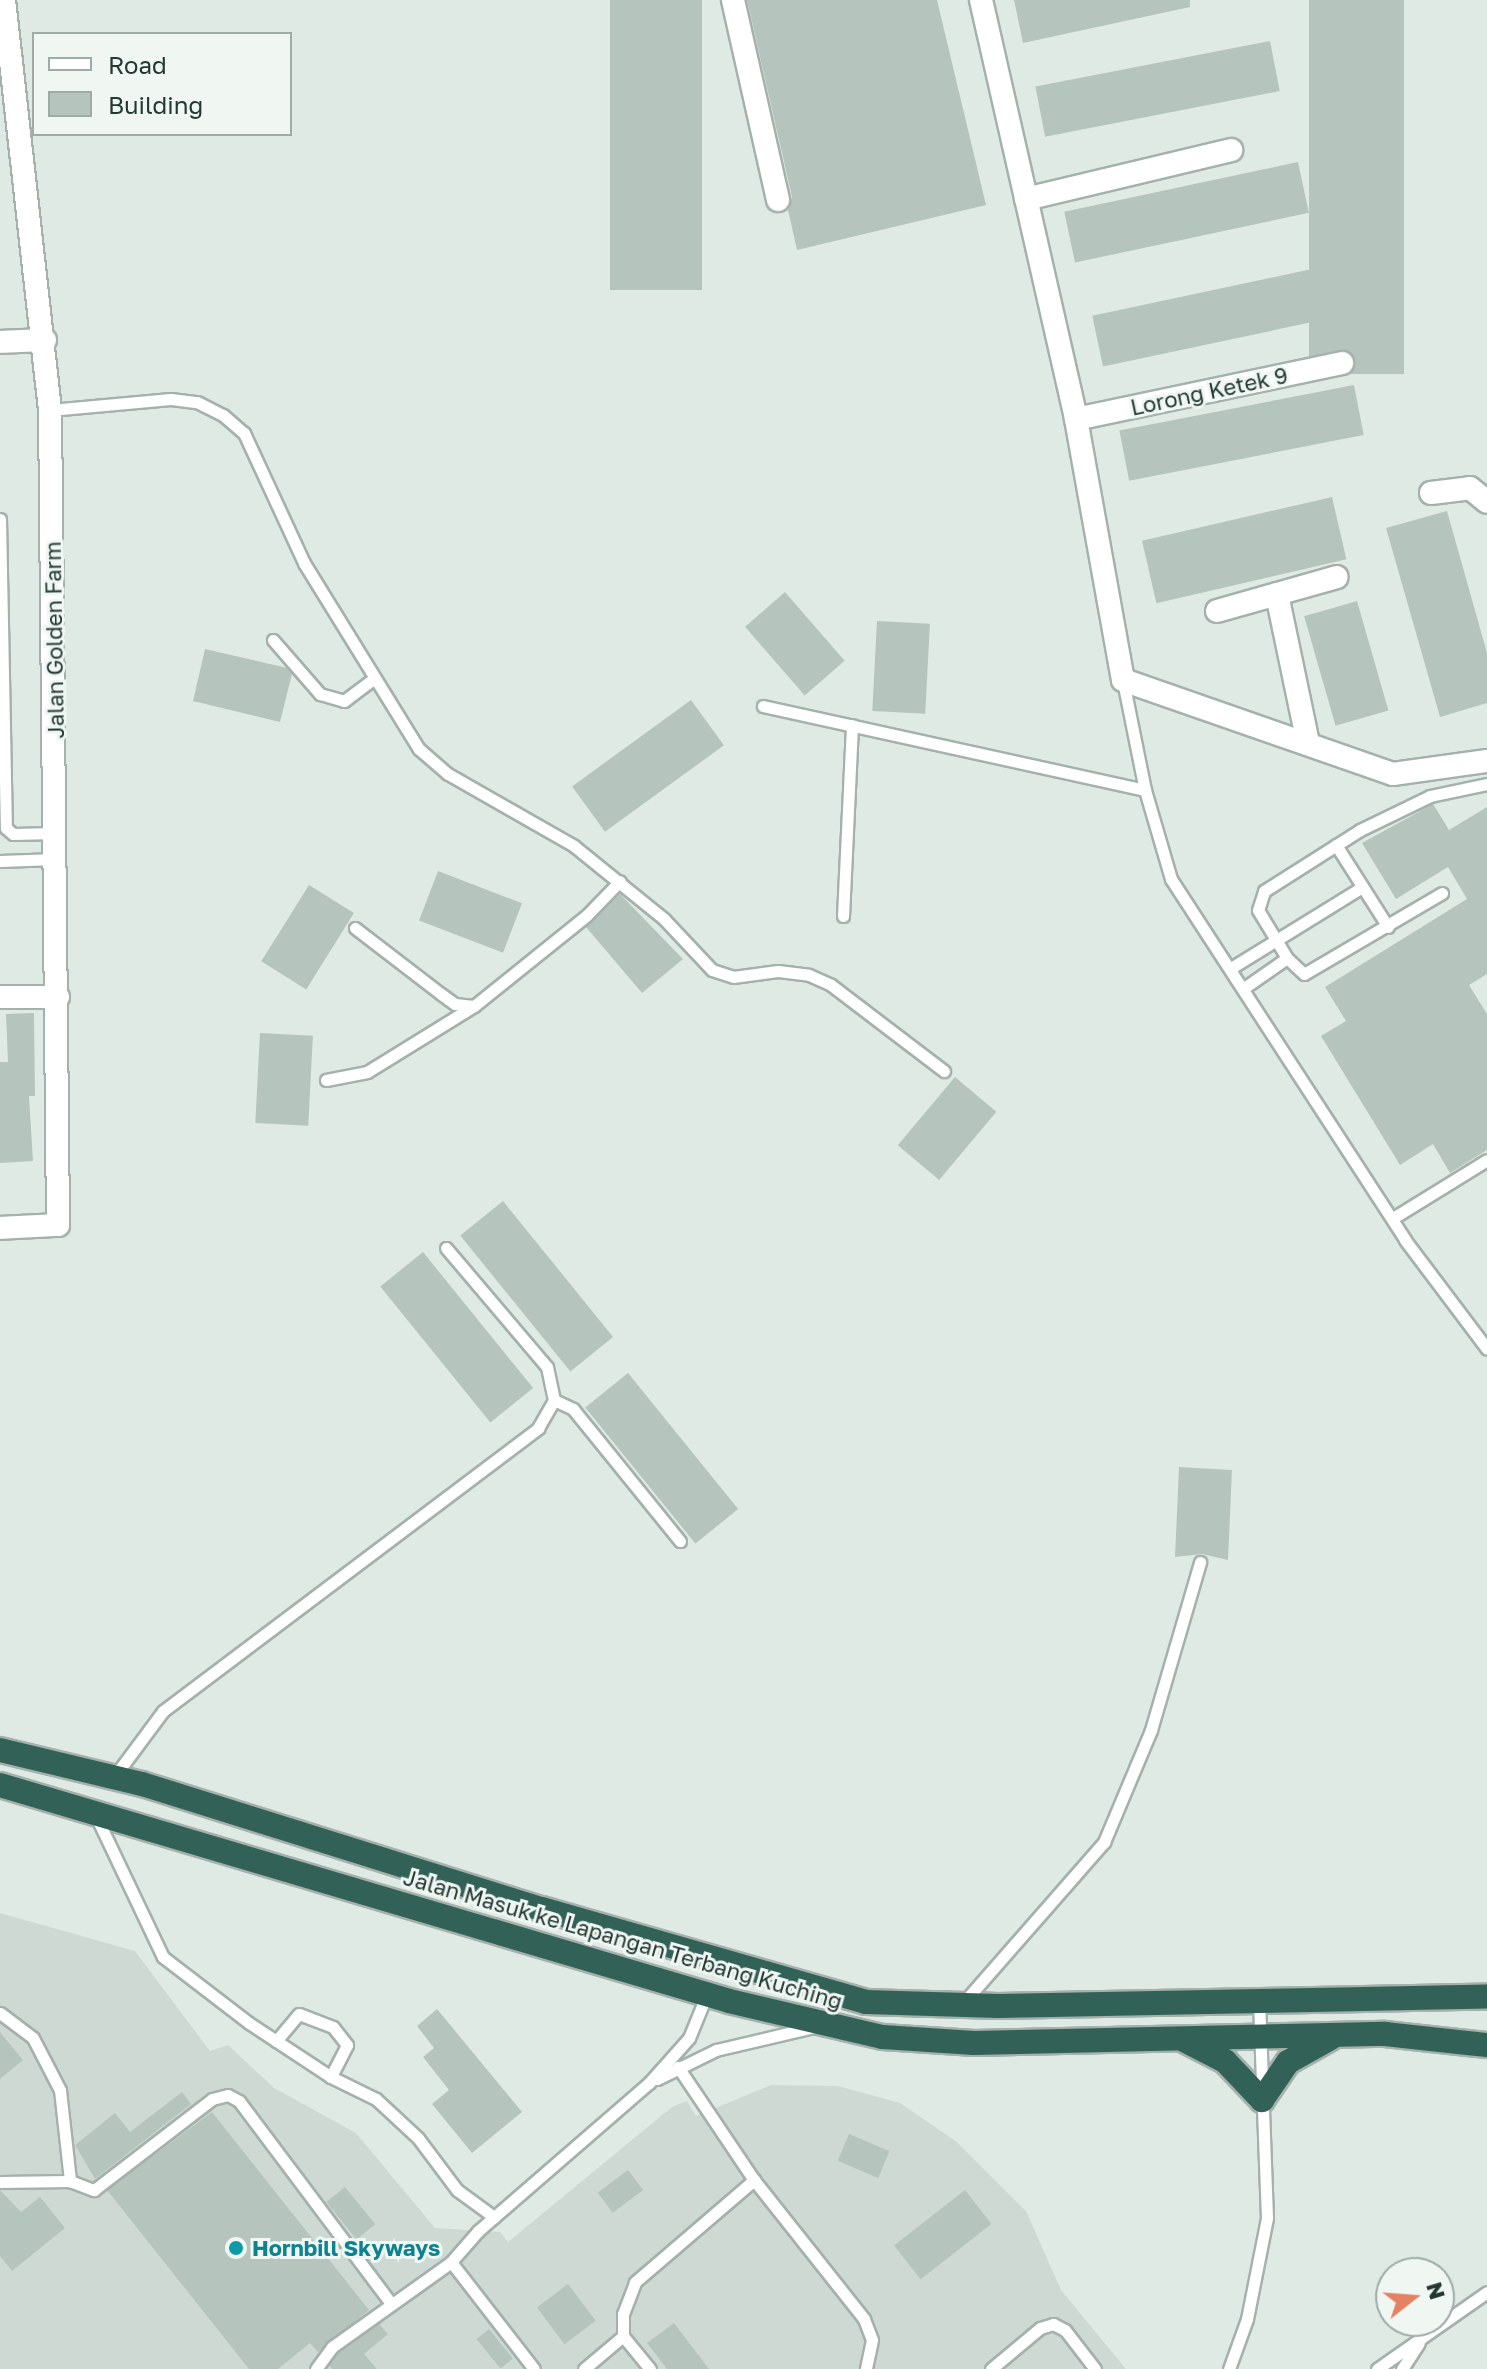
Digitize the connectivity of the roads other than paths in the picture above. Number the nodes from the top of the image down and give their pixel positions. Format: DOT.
graph roads {
  1 [pos="733,0"];
  2 [pos="981,0"];
  3 [pos="3,10"];
  4 [pos="1231,150"];
  5 [pos="1026,199"];
  6 [pos="778,200"];
  7 [pos="45,340"];
  8 [pos="0,342"];
  9 [pos="1342,363"];
  10 [pos="50,410"];
  11 [pos="1076,419"];
  12 [pos="1431,493"];
  13 [pos="1487,502"];
  14 [pos="0,519"];
  15 [pos="1337,577"];
  16 [pos="1277,594"];
  17 [pos="1217,611"];
  18 [pos="273,640"];
  19 [pos="374,678"];
  20 [pos="1123,680"];
  21 [pos="763,706"];
  22 [pos="852,725"];
  23 [pos="1308,743"];
  24 [pos="1487,761"];
  25 [pos="1487,784"];
  26 [pos="1145,790"];
  27 [pos="56,832"];
  28 [pos="1336,845"];
  29 [pos="57,859"];
  30 [pos="0,861"];
  31 [pos="620,881"];
  32 [pos="1362,887"];
  33 [pos="1442,893"];
  34 [pos="843,916"];
  35 [pos="1388,927"];
  36 [pos="355,928"];
  37 [pos="1275,939"];
  38 [pos="1287,958"];
  39 [pos="1231,968"];
  40 [pos="1244,988"];
  41 [pos="0,997"];
  42 [pos="58,997"];
  43 [pos="474,1006"];
  44 [pos="944,1071"];
  45 [pos="326,1080"];
  46 [pos="1487,1160"];
  47 [pos="1393,1218"];
  48 [pos="0,1228"];
  49 [pos="446,1248"];
  50 [pos="1487,1349"];
  51 [pos="554,1400"];
  52 [pos="680,1541"];
  53 [pos="1200,1562"];
  54 [pos="0,1750"];
  55 [pos="113,1777"];
  56 [pos="0,1785"];
  57 [pos="93,1810"];
  58 [pos="707,1994"];
  59 [pos="1487,1997"];
  60 [pos="1259,2000"];
  61 [pos="961,2006"];
  62 [pos="0,2013"];
  63 [pos="823,2025"];
  64 [pos="1337,2035"];
  65 [pos="1260,2037"];
  66 [pos="1182,2039"];
  67 [pos="276,2041"];
  68 [pos="1487,2045"];
  69 [pos="678,2067"];
  70 [pos="331,2077"];
  71 [pos="649,2083"];
  72 [pos="1262,2100"];
  73 [pos="754,2180"];
  74 [pos="70,2181"];
  75 [pos="0,2182"];
  76 [pos="494,2217"];
  77 [pos="451,2262"];
  78 [pos="1487,2292"];
  79 [pos="390,2302"];
  80 [pos="1455,2314"];
  81 [pos="623,2336"];
  82 [pos="1421,2337"];
  83 [pos="1423,2337"];
  84 [pos="316,2369"];
  85 [pos="534,2369"];
  86 [pos="584,2369"];
  87 [pos="650,2369"];
  88 [pos="866,2369"];
  89 [pos="991,2369"];
  90 [pos="1095,2369"];
  91 [pos="1229,2369"];
  92 [pos="1377,2369"];
  93 [pos="1402,2369"];
  1 -- 6 [label="street"];
  2 -- 5 [label="street"];
  3 -- 7 [label="street, Jalan Golden Farm"];
  4 -- 5 [label="street"];
  5 -- 11 [label="street"];
  7 -- 8 [label="street"];
  7 -- 10 [label="street, Jalan Golden Farm"];
  9 -- 11 [label="street, Lorong Ketek 9"];
  10 -- 19 [label="lane"];
  10 -- 27 [label="street, Jalan Golden Farm"];
  11 -- 20 [label="street"];
  12 -- 13 [label="street"];
  14 -- 27 [label="lane"];
  15 -- 16 [label="street"];
  16 -- 17 [label="street"];
  16 -- 23 [label="street"];
  18 -- 19 [label="lane"];
  19 -- 31 [label="lane"];
  20 -- 23 [label="street"];
  20 -- 26 [label="lane"];
  21 -- 22 [label="lane"];
  22 -- 26 [label="lane"];
  22 -- 34 [label="lane"];
  23 -- 24 [label="street"];
  25 -- 28 [label="lane"];
  26 -- 39 [label="lane"];
  27 -- 29 [label="street, Jalan Golden Farm"];
  28 -- 32 [label="lane"];
  28 -- 37 [label="lane"];
  29 -- 30 [label="lane"];
  29 -- 42 [label="street, Jalan Golden Farm"];
  31 -- 43 [label="lane"];
  31 -- 44 [label="lane"];
  32 -- 35 [label="lane"];
  32 -- 37 [label="lane"];
  33 -- 35 [label="lane"];
  35 -- 38 [label="lane"];
  36 -- 43 [label="lane"];
  37 -- 38 [label="lane"];
  37 -- 39 [label="lane"];
  38 -- 40 [label="lane"];
  39 -- 40 [label="lane"];
  40 -- 47 [label="lane"];
  41 -- 42 [label="street"];
  42 -- 48 [label="street, Jalan Golden Farm"];
  43 -- 45 [label="lane"];
  46 -- 47 [label="lane"];
  47 -- 50 [label="lane"];
  49 -- 51 [label="lane"];
  51 -- 52 [label="lane"];
  51 -- 55 [label="lane"];
  53 -- 61 [label="lane"];
  54 -- 55 [label="highway, Jalan Masuk ke Lapangan Terbang Kuching"];
  55 -- 61 [label="highway, Jalan Masuk ke Lapangan Terbang Kuching"];
  56 -- 57 [label="highway, Jalan Masuk ke Lapangan Terbang Kuching"];
  57 -- 58 [label="highway, Jalan Masuk ke Lapangan Terbang Kuching"];
  57 -- 67 [label="lane"];
  58 -- 63 [label="highway, Jalan Masuk ke Lapangan Terbang Kuching"];
  58 -- 71 [label="lane"];
  59 -- 60 [label="highway, Jalan Masuk ke Lapangan Terbang Kuching"];
  60 -- 61 [label="highway, Jalan Masuk ke Lapangan Terbang Kuching"];
  60 -- 65 [label="lane"];
  62 -- 74 [label="lane"];
  63 -- 66 [label="highway, Jalan Masuk ke Lapangan Terbang Kuching"];
  63 -- 69 [label="lane"];
  64 -- 65 [label="highway, Jalan Masuk ke Lapangan Terbang Kuching"];
  64 -- 68 [label="highway, Jalan Masuk ke Lapangan Terbang Kuching"];
  64 -- 72 [label="highway"];
  65 -- 66 [label="highway, Jalan Masuk ke Lapangan Terbang Kuching"];
  65 -- 72 [label="lane"];
  66 -- 72 [label="highway"];
  67 -- 70 [label="lane"];
  67 -- 70 [label="lane"];
  69 -- 71 [label="lane"];
  69 -- 73 [label="lane"];
  70 -- 76 [label="lane"];
  71 -- 76 [label="lane"];
  72 -- 91 [label="lane"];
  73 -- 81 [label="lane"];
  73 -- 88 [label="lane"];
  74 -- 75 [label="lane"];
  74 -- 79 [label="lane"];
  76 -- 77 [label="lane"];
  77 -- 79 [label="lane"];
  77 -- 85 [label="lane"];
  78 -- 80 [label="lane"];
  79 -- 84 [label="lane"];
  81 -- 86 [label="lane"];
  81 -- 87 [label="lane"];
  82 -- 92 [label="lane"];
  83 -- 93 [label="lane"];
  89 -- 90 [label="lane"];
}
